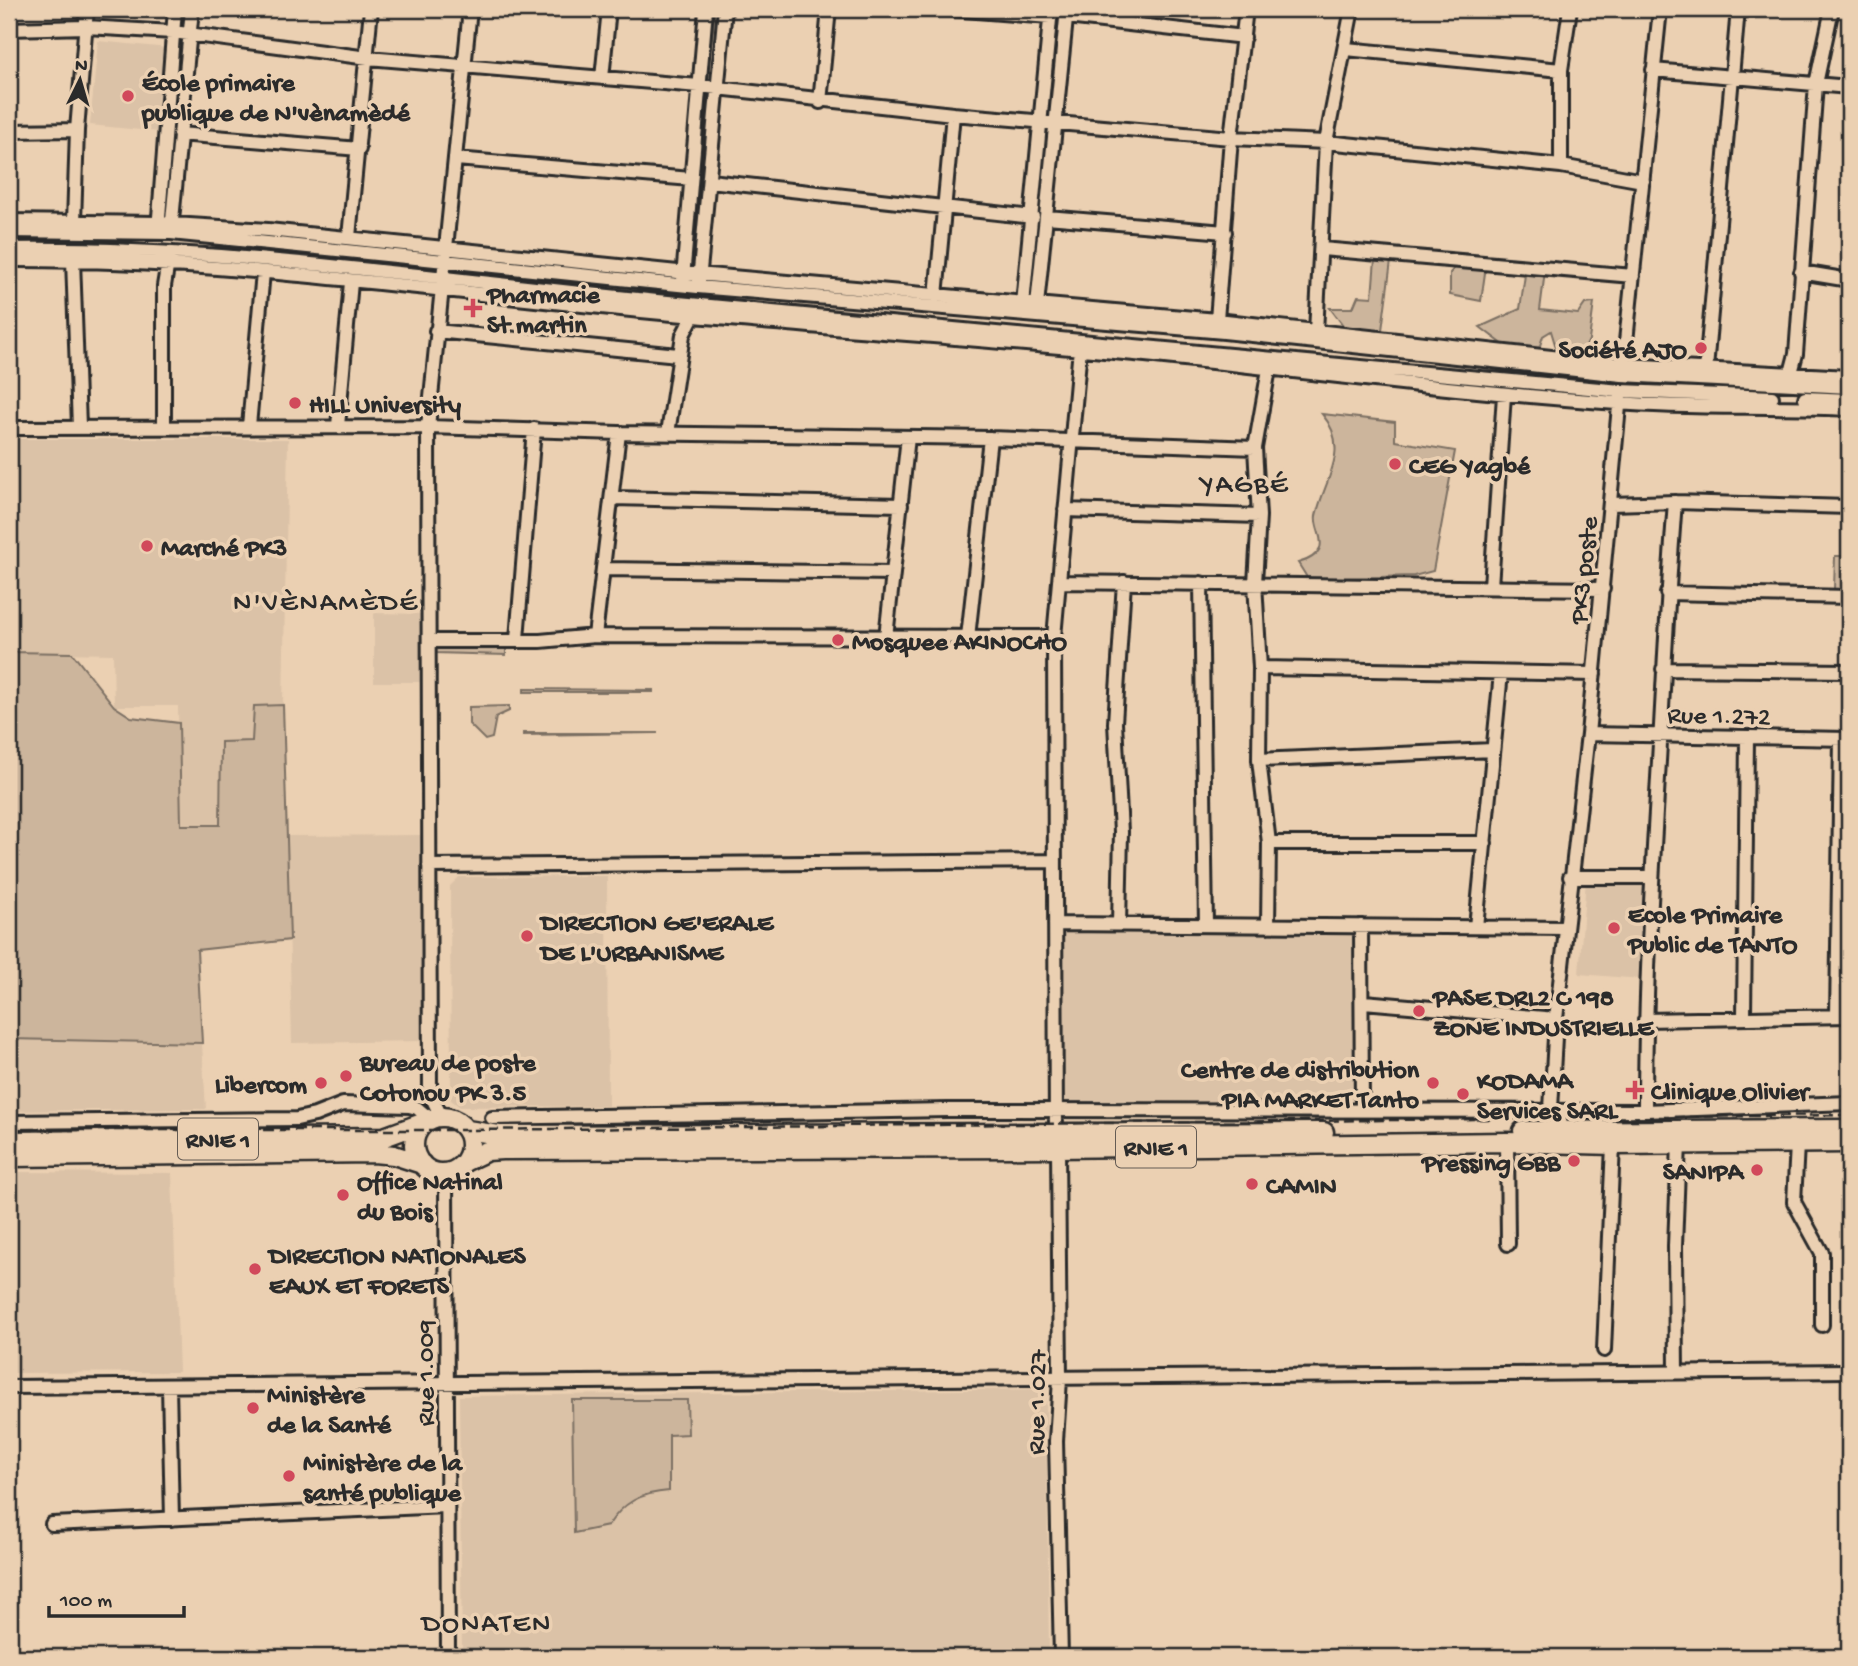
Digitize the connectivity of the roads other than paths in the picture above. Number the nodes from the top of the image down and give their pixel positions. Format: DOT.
graph roads {
  1 [pos="87,9"];
  2 [pos="175,9"];
  3 [pos="192,9"];
  4 [pos="371,9"];
  5 [pos="470,9"];
  6 [pos="609,9"];
  7 [pos="706,9"];
  8 [pos="726,9"];
  9 [pos="829,9"];
  10 [pos="950,9"];
  11 [pos="1246,9"];
  12 [pos="1352,9"];
  13 [pos="1570,9"];
  14 [pos="1660,9"];
  15 [pos="1738,9"];
  16 [pos="1832,9"];
  17 [pos="1051,13"];
  18 [pos="1067,13"];
  19 [pos="86,27"];
  20 [pos="9,29"];
  21 [pos="173,32"];
  22 [pos="189,34"];
  23 [pos="1244,37"];
  24 [pos="1346,49"];
  25 [pos="368,58"];
  26 [pos="466,64"];
  27 [pos="1561,70"];
  28 [pos="1653,70"];
  29 [pos="1730,76"];
  30 [pos="602,78"];
  31 [pos="1816,84"];
  32 [pos="699,86"];
  33 [pos="1849,87"];
  34 [pos="719,88"];
  35 [pos="820,102"];
  36 [pos="953,114"];
  37 [pos="1042,120"];
  38 [pos="1057,121"];
  39 [pos="77,130"];
  40 [pos="9,131"];
  41 [pos="179,134"];
  42 [pos="1231,138"];
  43 [pos="1326,142"];
  44 [pos="359,149"];
  45 [pos="456,159"];
  46 [pos="1561,166"];
  47 [pos="691,179"];
  48 [pos="710,181"];
  49 [pos="1643,181"];
  50 [pos="944,210"];
  51 [pos="1033,217"];
  52 [pos="1047,217"];
  53 [pos="9,221"];
  54 [pos="74,222"];
  55 [pos="164,228"];
  56 [pos="9,230"];
  57 [pos="1226,232"];
  58 [pos="349,237"];
  59 [pos="9,249"];
  60 [pos="1322,249"];
  61 [pos="445,256"];
  62 [pos="9,260"];
  63 [pos="73,260"];
  64 [pos="164,261"];
  65 [pos="263,272"];
  66 [pos="1801,272"];
  67 [pos="1633,276"];
  68 [pos="682,279"];
  69 [pos="699,280"];
  70 [pos="1849,280"];
  71 [pos="351,282"];
  72 [pos="441,285"];
  73 [pos="936,296"];
  74 [pos="1030,304"];
  75 [pos="687,313"];
  76 [pos="1217,320"];
  77 [pos="436,331"];
  78 [pos="1316,332"];
  79 [pos="1080,348"];
  80 [pos="678,355"];
  81 [pos="1269,369"];
  82 [pos="1706,369"];
  83 [pos="1623,370"];
  84 [pos="1790,373"];
  85 [pos="1849,377"];
  86 [pos="1849,387"];
  87 [pos="1504,395"];
  88 [pos="1620,398"];
  89 [pos="1849,400"];
  90 [pos="1849,409"];
  91 [pos="164,426"];
  92 [pos="249,426"];
  93 [pos="338,426"];
  94 [pos="79,427"];
  95 [pos="428,427"];
  96 [pos="9,428"];
  97 [pos="534,429"];
  98 [pos="619,433"];
  99 [pos="667,433"];
  100 [pos="908,437"];
  101 [pos="990,438"];
  102 [pos="1072,440"];
  103 [pos="1255,448"];
  104 [pos="613,498"];
  105 [pos="1675,502"];
  106 [pos="1611,504"];
  107 [pos="901,505"];
  108 [pos="1849,507"];
  109 [pos="1065,510"];
  110 [pos="1259,516"];
  111 [pos="604,569"];
  112 [pos="893,573"];
  113 [pos="1059,582"];
  114 [pos="1124,582"];
  115 [pos="1201,583"];
  116 [pos="1255,583"];
  117 [pos="1491,586"];
  118 [pos="1603,589"];
  119 [pos="1667,593"];
  120 [pos="1849,597"];
  121 [pos="595,636"];
  122 [pos="886,637"];
  123 [pos="968,637"];
  124 [pos="1054,637"];
  125 [pos="517,639"];
  126 [pos="429,641"];
  127 [pos="1260,668"];
  128 [pos="1663,669"];
  129 [pos="1849,671"];
  130 [pos="1501,673"];
  131 [pos="1594,674"];
  132 [pos="1588,734"];
  133 [pos="1660,737"];
  134 [pos="1747,738"];
  135 [pos="1845,739"];
  136 [pos="1493,750"];
  137 [pos="1259,760"];
  138 [pos="1269,843"];
  139 [pos="1485,843"];
  140 [pos="1055,861"];
  141 [pos="429,866"];
  142 [pos="1570,877"];
  143 [pos="1652,877"];
  144 [pos="1055,923"];
  145 [pos="1119,924"];
  146 [pos="1206,925"];
  147 [pos="1268,926"];
  148 [pos="1361,926"];
  149 [pos="1476,927"];
  150 [pos="1565,928"];
  151 [pos="1364,1002"];
  152 [pos="1843,1016"];
  153 [pos="1744,1017"];
  154 [pos="1556,1019"];
  155 [pos="1646,1020"];
  156 [pos="1849,1103"];
  157 [pos="1552,1109"];
  158 [pos="1362,1110"];
  159 [pos="1056,1111"];
  160 [pos="1645,1111"];
  161 [pos="492,1118"];
  162 [pos="432,1119"];
  163 [pos="9,1122"];
  164 [pos="1849,1129"];
  165 [pos="467,1130"];
  166 [pos="1561,1131"];
  167 [pos="9,1141"];
  168 [pos="1057,1141"];
  169 [pos="1507,1142"];
  170 [pos="1679,1143"];
  171 [pos="1849,1143"];
  172 [pos="1797,1144"];
  173 [pos="1613,1145"];
  174 [pos="9,1157"];
  175 [pos="466,1161"];
  176 [pos="422,1164"];
  177 [pos="446,1173"];
  178 [pos="1508,1244"];
  179 [pos="1822,1325"];
  180 [pos="1604,1350"];
  181 [pos="1849,1371"];
  182 [pos="1676,1373"];
  183 [pos="1060,1379"];
  184 [pos="447,1384"];
  185 [pos="169,1386"];
  186 [pos="9,1387"];
  187 [pos="446,1506"];
  188 [pos="172,1518"];
  189 [pos="52,1524"];
  190 [pos="447,1657"];
  191 [pos="1061,1657"];
  1 -- 19 [label="street"];
  2 -- 21 [label="street"];
  3 -- 22 [label="street"];
  4 -- 25 [label="street"];
  5 -- 26 [label="street"];
  6 -- 30 [label="street"];
  7 -- 32 [label="street"];
  8 -- 34 [label="street"];
  9 -- 35 [label="street"];
  10 -- 17 [label="street"];
  11 -- 23 [label="street"];
  12 -- 24 [label="street"];
  13 -- 27 [label="street"];
  14 -- 28 [label="street, PK3 poste"];
  15 -- 29 [label="street"];
  16 -- 31 [label="street"];
  17 -- 37 [label="street"];
  18 -- 23 [label="street"];
  18 -- 38 [label="street"];
  19 -- 20 [label="street"];
  19 -- 21 [label="street"];
  19 -- 39 [label="street"];
  21 -- 22 [label="street"];
  21 -- 55 [label="street"];
  22 -- 25 [label="street"];
  22 -- 41 [label="street"];
  23 -- 42 [label="street"];
  24 -- 27 [label="street"];
  24 -- 43 [label="street"];
  25 -- 26 [label="street"];
  25 -- 44 [label="street"];
  26 -- 30 [label="street"];
  26 -- 45 [label="street"];
  27 -- 46 [label="street"];
  28 -- 29 [label="street"];
  28 -- 49 [label="street, PK3 poste"];
  29 -- 31 [label="street"];
  29 -- 82 [label="street"];
  30 -- 32 [label="street"];
  31 -- 33 [label="street"];
  31 -- 66 [label="street"];
  32 -- 34 [label="street"];
  32 -- 47 [label="street"];
  34 -- 35 [label="street"];
  34 -- 48 [label="street"];
  35 -- 36 [label="street"];
  36 -- 37 [label="street"];
  36 -- 50 [label="street"];
  37 -- 38 [label="street"];
  37 -- 51 [label="street"];
  38 -- 42 [label="street"];
  38 -- 52 [label="street"];
  39 -- 40 [label="street"];
  39 -- 54 [label="street"];
  41 -- 44 [label="street"];
  41 -- 55 [label="street"];
  42 -- 43 [label="street"];
  42 -- 57 [label="street"];
  43 -- 46 [label="street"];
  43 -- 60 [label="street"];
  44 -- 58 [label="street"];
  45 -- 47 [label="street"];
  45 -- 61 [label="street"];
  46 -- 49 [label="street"];
  47 -- 68 [label="street"];
  48 -- 50 [label="street"];
  48 -- 69 [label="street"];
  49 -- 67 [label="street, PK3 poste"];
  50 -- 51 [label="street"];
  50 -- 73 [label="street"];
  51 -- 74 [label="street"];
  52 -- 57 [label="street"];
  52 -- 74 [label="street"];
  53 -- 54 [label="street"];
  54 -- 55 [label="street"];
  55 -- 56 [label="street"];
  55 -- 58 [label="street"];
  55 -- 61 [label="street"];
  55 -- 64 [label="street"];
  57 -- 76 [label="street"];
  58 -- 61 [label="street"];
  59 -- 64 [label="street"];
  60 -- 67 [label="street"];
  60 -- 78 [label="street"];
  61 -- 68 [label="street"];
  61 -- 72 [label="street"];
  62 -- 63 [label="street"];
  63 -- 64 [label="street"];
  63 -- 94 [label="street"];
  64 -- 65 [label="street"];
  64 -- 72 [label="street"];
  64 -- 91 [label="street"];
  65 -- 71 [label="street"];
  65 -- 92 [label="street"];
  66 -- 70 [label="street"];
  66 -- 84 [label="street"];
  67 -- 83 [label="street, PK3 poste"];
  68 -- 69 [label="street"];
  68 -- 75 [label="street"];
  69 -- 73 [label="street"];
  69 -- 75 [label="street"];
  69 -- 83 [label="street"];
  71 -- 72 [label="street"];
  71 -- 93 [label="street"];
  72 -- 75 [label="street"];
  72 -- 77 [label="street"];
  73 -- 74 [label="street"];
  74 -- 76 [label="street"];
  75 -- 79 [label="street"];
  75 -- 80 [label="street"];
  75 -- 88 [label="street"];
  76 -- 78 [label="street"];
  77 -- 80 [label="street"];
  77 -- 95 [label="street"];
  78 -- 83 [label="street"];
  79 -- 81 [label="street"];
  79 -- 102 [label="street, Rue 1.027"];
  80 -- 99 [label="street"];
  81 -- 87 [label="street"];
  81 -- 103 [label="street"];
  82 -- 83 [label="street"];
  82 -- 84 [label="street"];
  83 -- 86 [label="street"];
  83 -- 88 [label="street, PK3 poste"];
  84 -- 85 [label="street"];
  87 -- 88 [label="street"];
  87 -- 117 [label="street"];
  88 -- 89 [label="street"];
  88 -- 90 [label="street"];
  88 -- 106 [label="street, PK3 poste"];
  91 -- 92 [label="street"];
  91 -- 94 [label="street"];
  92 -- 93 [label="street"];
  93 -- 95 [label="street"];
  94 -- 96 [label="street"];
  95 -- 97 [label="street"];
  95 -- 126 [label="street"];
  97 -- 98 [label="street"];
  97 -- 125 [label="street"];
  98 -- 99 [label="street"];
  98 -- 104 [label="street"];
  99 -- 100 [label="street"];
  100 -- 101 [label="street"];
  100 -- 107 [label="street"];
  101 -- 102 [label="street"];
  101 -- 123 [label="street"];
  102 -- 103 [label="street"];
  102 -- 109 [label="street, Rue 1.027"];
  103 -- 110 [label="street"];
  104 -- 107 [label="street"];
  104 -- 111 [label="street"];
  105 -- 106 [label="street"];
  105 -- 108 [label="street"];
  105 -- 119 [label="street"];
  106 -- 118 [label="street, PK3 poste"];
  107 -- 112 [label="street"];
  109 -- 110 [label="street"];
  109 -- 113 [label="street, Rue 1.027"];
  110 -- 116 [label="street"];
  111 -- 112 [label="street"];
  111 -- 121 [label="street"];
  112 -- 122 [label="street"];
  113 -- 114 [label="street"];
  113 -- 124 [label="street, Rue 1.027"];
  114 -- 115 [label="street"];
  114 -- 145 [label="street"];
  115 -- 116 [label="street"];
  115 -- 146 [label="street"];
  116 -- 117 [label="street"];
  116 -- 127 [label="street"];
  117 -- 118 [label="street"];
  118 -- 131 [label="street, PK3 poste"];
  119 -- 120 [label="street"];
  119 -- 128 [label="street"];
  121 -- 122 [label="street"];
  121 -- 125 [label="street"];
  122 -- 123 [label="street"];
  123 -- 124 [label="street"];
  124 -- 140 [label="street, Rue 1.027"];
  125 -- 126 [label="street"];
  126 -- 141 [label="street"];
  127 -- 130 [label="street"];
  127 -- 137 [label="street"];
  128 -- 129 [label="street"];
  128 -- 133 [label="street"];
  130 -- 131 [label="street"];
  130 -- 136 [label="street"];
  131 -- 132 [label="street, PK3 poste"];
  132 -- 133 [label="street, Rue 1.272"];
  132 -- 142 [label="street, PK3 poste"];
  133 -- 134 [label="street, Rue 1.272"];
  133 -- 143 [label="street"];
  134 -- 135 [label="street, Rue 1.272"];
  134 -- 153 [label="street"];
  135 -- 152 [label="street"];
  136 -- 137 [label="street"];
  136 -- 139 [label="street"];
  137 -- 138 [label="street"];
  138 -- 139 [label="street"];
  138 -- 147 [label="street"];
  139 -- 149 [label="street"];
  140 -- 141 [label="street"];
  140 -- 144 [label="street, Rue 1.027"];
  141 -- 162 [label="street"];
  142 -- 143 [label="street"];
  142 -- 150 [label="street, PK3 poste"];
  143 -- 155 [label="street"];
  144 -- 145 [label="street"];
  144 -- 159 [label="street, Rue 1.027"];
  145 -- 146 [label="street"];
  146 -- 147 [label="street"];
  147 -- 148 [label="street"];
  148 -- 149 [label="street"];
  148 -- 151 [label="street"];
  149 -- 150 [label="street"];
  150 -- 154 [label="street, PK3 poste"];
  151 -- 154 [label="street"];
  151 -- 158 [label="street"];
  152 -- 153 [label="street"];
  153 -- 155 [label="street"];
  154 -- 157 [label="street, PK3 poste"];
  155 -- 160 [label="street"];
  156 -- 160 [label="street"];
  157 -- 158 [label="street"];
  157 -- 160 [label="street"];
  157 -- 166 [label="street, PK3 poste"];
  158 -- 159 [label="street"];
  159 -- 161 [label="street"];
  159 -- 168 [label="street, Rue 1.027"];
  162 -- 163 [label="street"];
  162 -- 165 [label="highway, RNIE 1"];
  162 -- 167 [label="highway, RNIE 1"];
  162 -- 176 [label="highway"];
  164 -- 166 [label="highway, RNIE 1"];
  165 -- 168 [label="highway, RNIE 1"];
  165 -- 175 [label="highway"];
  166 -- 168 [label="highway, RNIE 1"];
  168 -- 169 [label="highway, RNIE 1"];
  168 -- 175 [label="highway, RNIE 1"];
  168 -- 183 [label="street, Rue 1.027"];
  169 -- 173 [label="highway, RNIE 1"];
  169 -- 178 [label="street"];
  170 -- 172 [label="highway, RNIE 1"];
  170 -- 173 [label="highway, RNIE 1"];
  170 -- 182 [label="street"];
  171 -- 172 [label="highway, RNIE 1"];
  172 -- 179 [label="street"];
  173 -- 180 [label="street"];
  174 -- 176 [label="highway, RNIE 1"];
  175 -- 177 [label="highway, RNIE 1"];
  176 -- 177 [label="highway, RNIE 1"];
  177 -- 184 [label="street, Rue 1.009"];
  181 -- 182 [label="street"];
  182 -- 183 [label="street"];
  183 -- 184 [label="street"];
  183 -- 191 [label="street, Rue 1.027"];
  184 -- 185 [label="street"];
  184 -- 187 [label="street, Rue 1.009"];
  185 -- 186 [label="street"];
  185 -- 188 [label="street"];
  187 -- 188 [label="street"];
  187 -- 190 [label="street, Rue 1.009"];
  188 -- 189 [label="street"];
}
